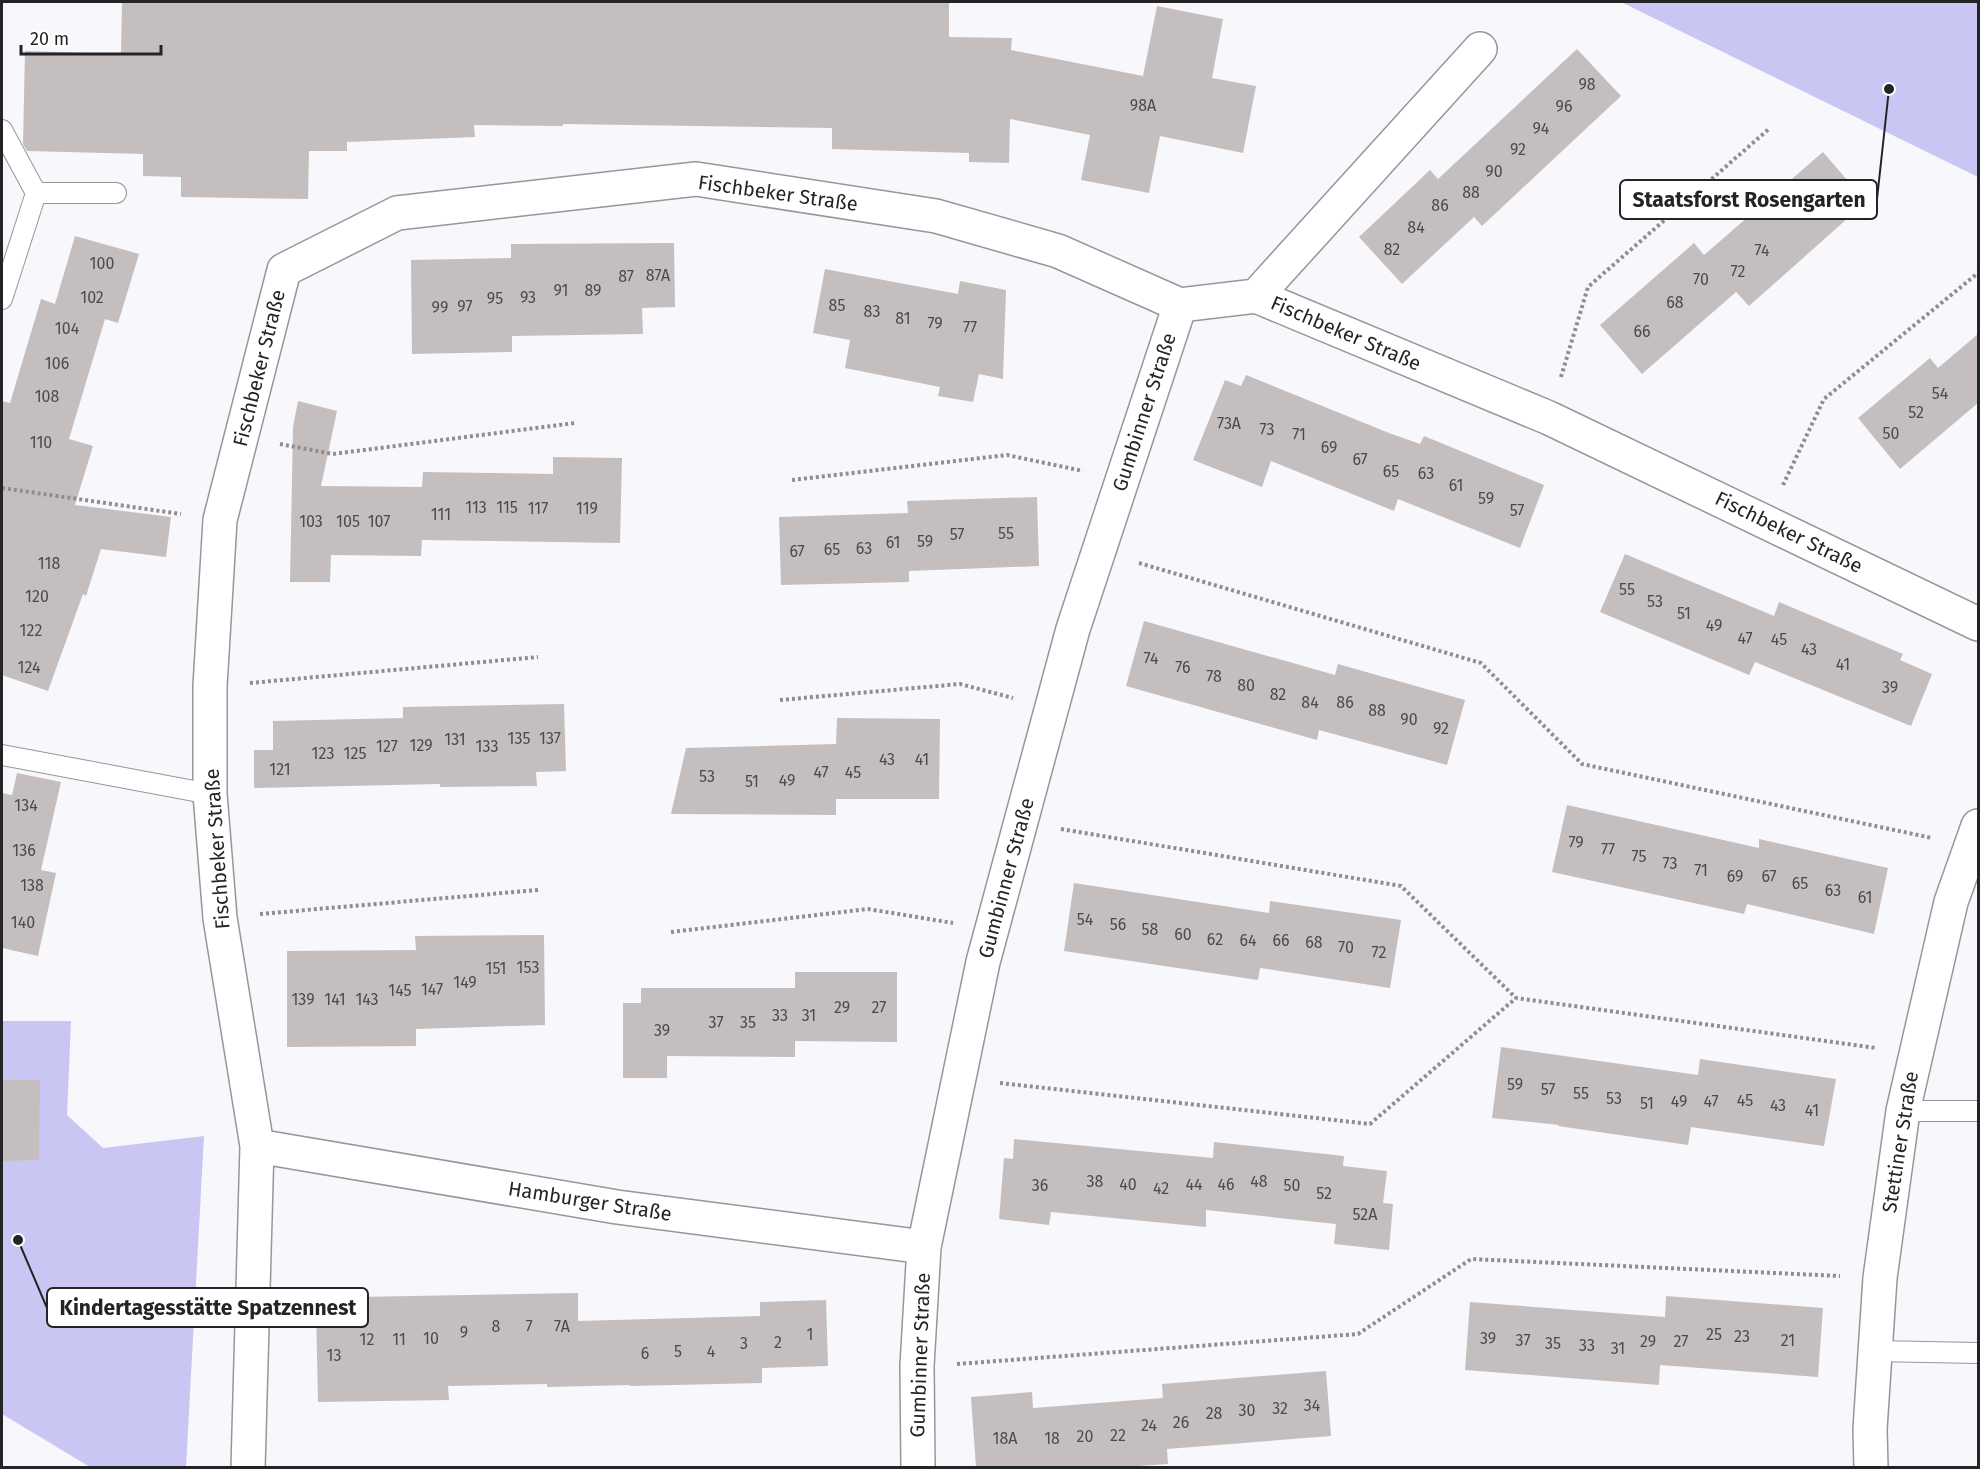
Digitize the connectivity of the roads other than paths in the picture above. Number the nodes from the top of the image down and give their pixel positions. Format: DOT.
graph roads {
  1 [pos="1480,49"];
  2 [pos="2,130"];
  3 [pos="36,193"];
  4 [pos="116,193"];
  5 [pos="1256,296"];
  6 [pos="2,300"];
  7 [pos="1180,305"];
  8 [pos="1978,624"];
  9 [pos="2,755"];
  10 [pos="210,794"];
  11 [pos="1975,836"];
  12 [pos="1903,1111"];
  13 [pos="1978,1111"];
  14 [pos="257,1146"];
  15 [pos="924,1247"];
  16 [pos="1875,1351"];
  17 [pos="1978,1353"];
  18 [pos="248,1467"];
  19 [pos="918,1467"];
  20 [pos="1870,1467"];
  1 -- 5 [label="street"];
  2 -- 3 [label="lane"];
  3 -- 4 [label="lane"];
  3 -- 6 [label="lane"];
  5 -- 7 [label="street, Fischbeker Straße"];
  5 -- 8 [label="street, Fischbeker Straße"];
  7 -- 10 [label="street, Fischbeker Straße"];
  7 -- 15 [label="street, Gumbinner Straße"];
  9 -- 10 [label="lane"];
  10 -- 14 [label="street, Fischbeker Straße"];
  11 -- 12 [label="street, Stettiner Straße"];
  12 -- 13 [label="lane"];
  12 -- 16 [label="street, Stettiner Straße"];
  14 -- 15 [label="street, Hamburger Straße"];
  14 -- 18 [label="street, Fischbeker Straße"];
  15 -- 19 [label="street, Gumbinner Straße"];
  16 -- 17 [label="lane"];
  16 -- 20 [label="street, Stettiner Straße"];
}
